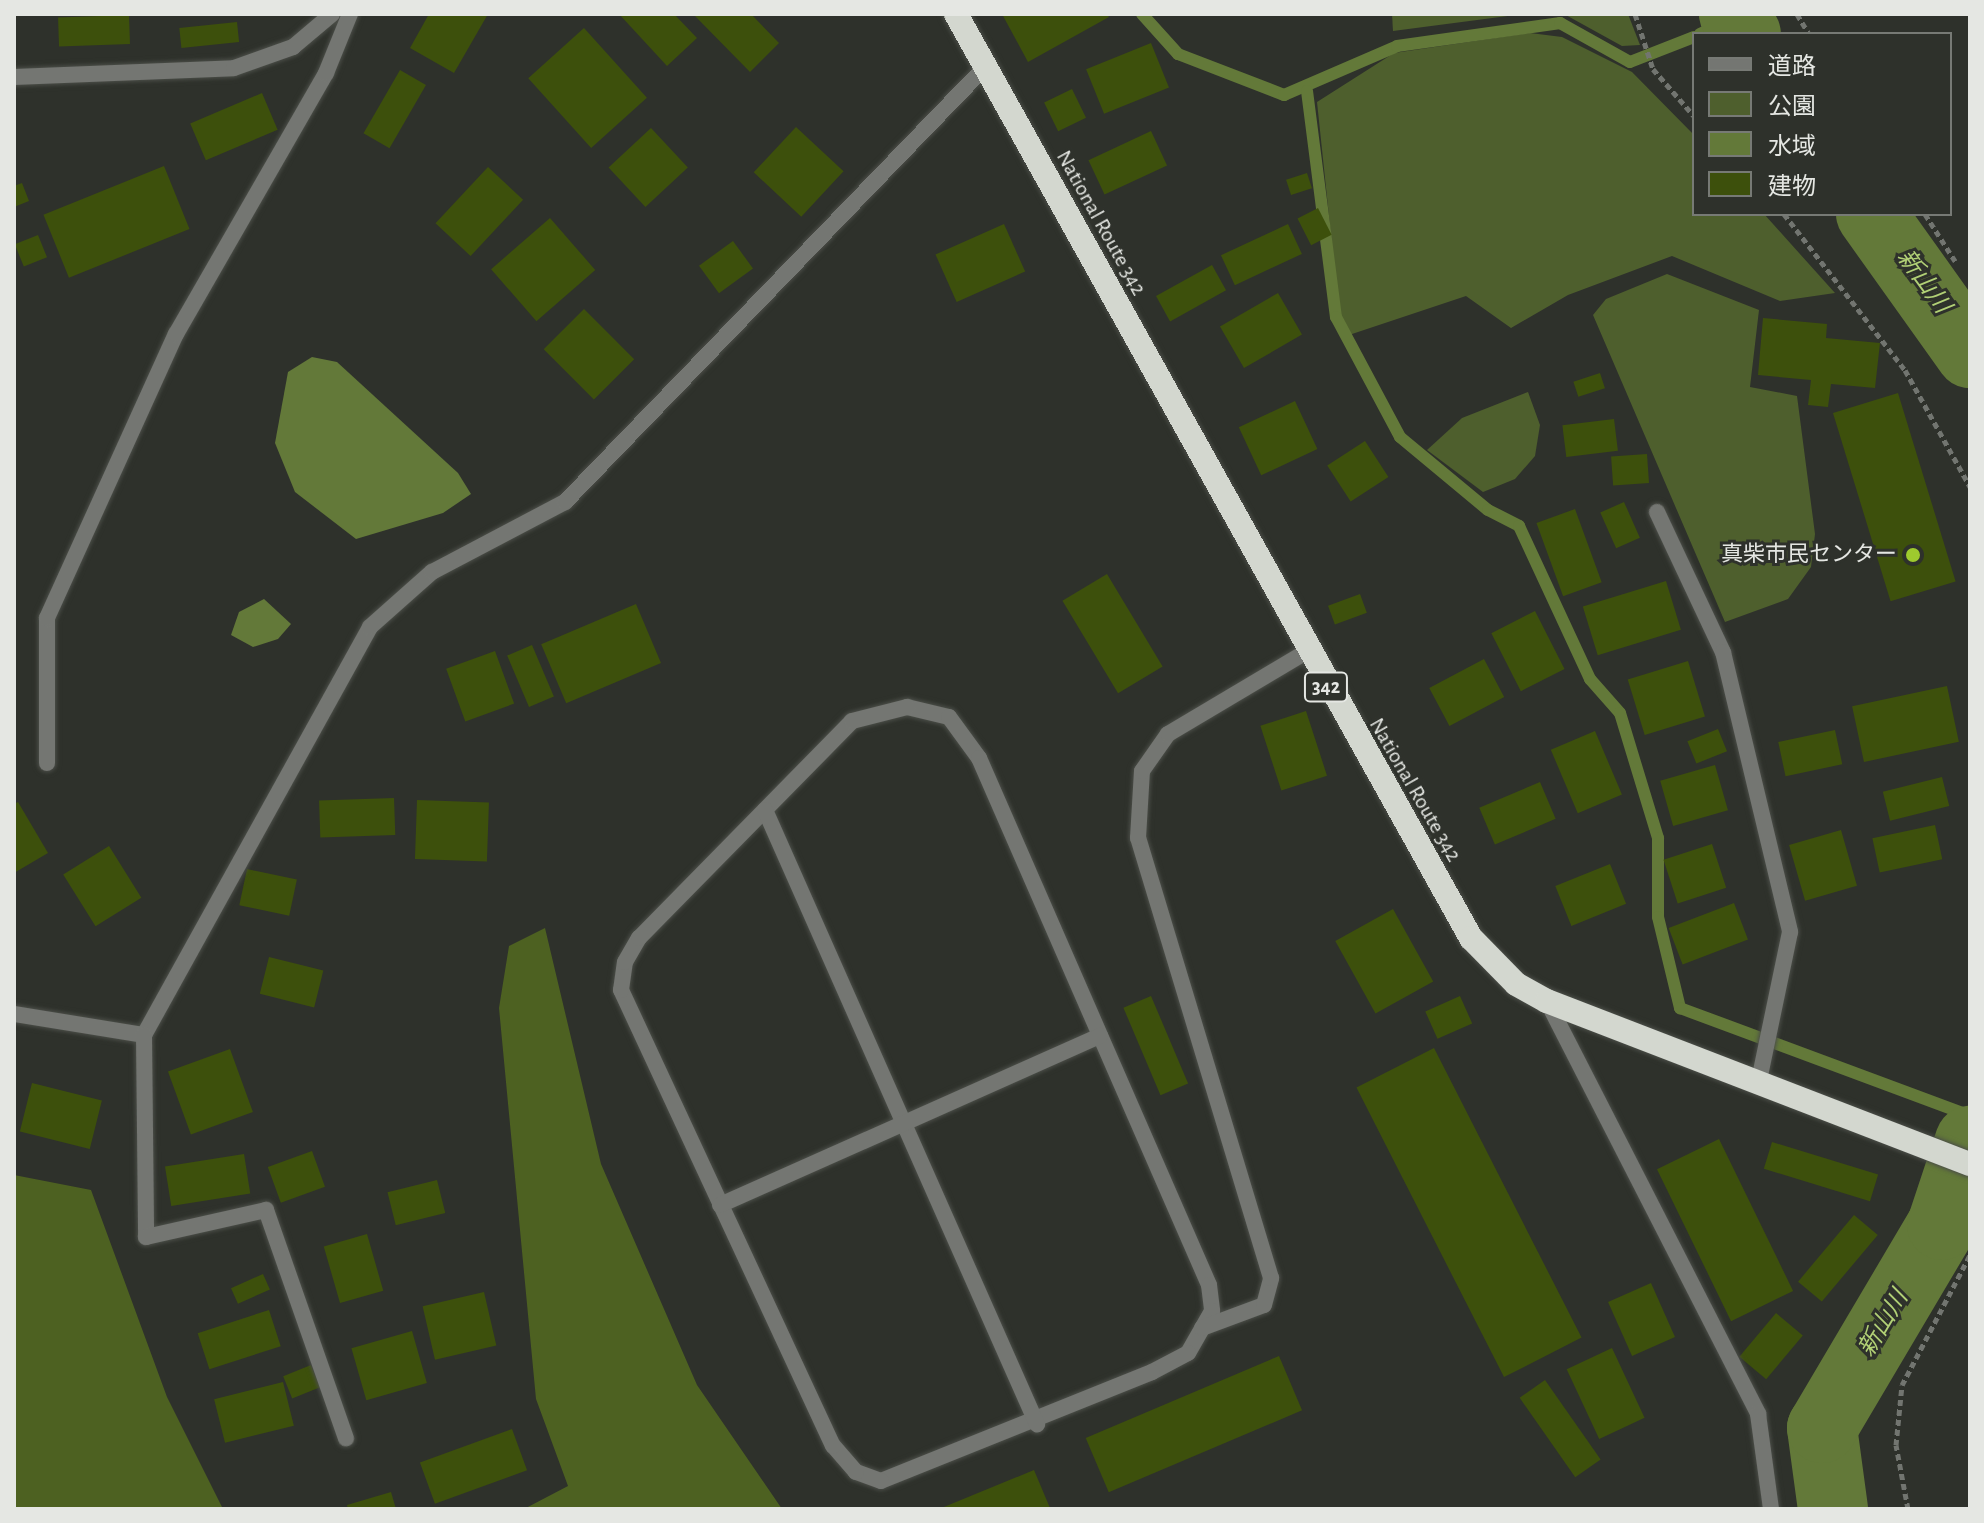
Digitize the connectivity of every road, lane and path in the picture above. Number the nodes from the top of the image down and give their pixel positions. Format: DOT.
graph roads {
  1 [pos="332,14"];
  2 [pos="350,14"];
  3 [pos="956,14"];
  4 [pos="1635,14"];
  5 [pos="1797,14"];
  6 [pos="1808,32"];
  7 [pos="986,66"];
  8 [pos="14,77"];
  9 [pos="1692,114"];
  10 [pos="1786,216"];
  11 [pos="1926,216"];
  12 [pos="1955,261"];
  13 [pos="1970,487"];
  14 [pos="1657,512"];
  15 [pos="1306,652"];
  16 [pos="47,763"];
  17 [pos="765,810"];
  18 [pos="1547,1001"];
  19 [pos="14,1014"];
  20 [pos="144,1035"];
  21 [pos="1100,1036"];
  22 [pos="1759,1081"];
  23 [pos="906,1124"];
  24 [pos="1970,1164"];
  25 [pos="720,1205"];
  26 [pos="1970,1255"];
  27 [pos="1202,1328"];
  28 [pos="1037,1424"];
  29 [pos="346,1438"];
  30 [pos="1771,1509"];
  31 [pos="1908,1509"];
  1 -- 8 [label="street"];
  2 -- 16 [label="street"];
  3 -- 7 [label="highway, National Route 342 / 342"];
  4 -- 9 [label="path"];
  5 -- 6 [label="path"];
  7 -- 15 [label="highway, National Route 342 / 342"];
  7 -- 20 [label="street"];
  10 -- 13 [label="path"];
  11 -- 12 [label="path"];
  14 -- 22 [label="street"];
  15 -- 18 [label="highway, National Route 342 / 342"];
  15 -- 27 [label="street"];
  17 -- 21 [label="street"];
  17 -- 23 [label="street"];
  17 -- 25 [label="street"];
  18 -- 22 [label="highway, National Route 342 / 342"];
  18 -- 30 [label="street"];
  19 -- 20 [label="street"];
  20 -- 29 [label="street"];
  21 -- 23 [label="street"];
  21 -- 27 [label="street"];
  22 -- 24 [label="highway, National Route 342 / 342"];
  23 -- 25 [label="street"];
  23 -- 28 [label="street"];
  25 -- 28 [label="street"];
  26 -- 31 [label="path"];
  27 -- 28 [label="street"];
}
